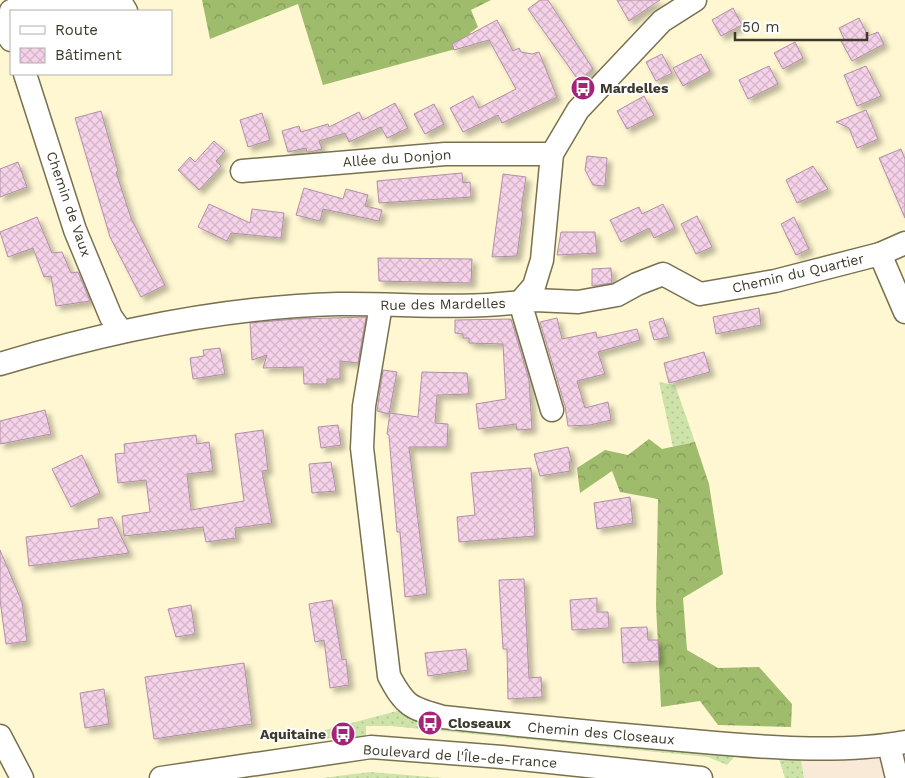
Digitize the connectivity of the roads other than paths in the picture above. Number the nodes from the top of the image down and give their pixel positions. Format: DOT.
graph roads {
  1 [pos="695,0"];
  2 [pos="13,10"];
  3 [pos="125,10"];
  4 [pos="0,24"];
  5 [pos="10,39"];
  6 [pos="25,75"];
  7 [pos="552,154"];
  8 [pos="242,171"];
  9 [pos="905,243"];
  10 [pos="880,254"];
  11 [pos="520,302"];
  12 [pos="381,305"];
  13 [pos="905,312"];
  14 [pos="121,331"];
  15 [pos="0,364"];
  16 [pos="552,410"];
  17 [pos="0,736"];
  18 [pos="897,744"];
  19 [pos="22,778"];
  20 [pos="161,778"];
  21 [pos="701,778"];
  22 [pos="897,778"];
  1 -- 7 [label="street, Rue des Mardelles"];
  2 -- 3 [label="street"];
  4 -- 5 [label="street"];
  6 -- 14 [label="street, Chemin de Vaux"];
  7 -- 8 [label="street, Allée du Donjon"];
  7 -- 11 [label="street, Rue des Mardelles"];
  9 -- 10 [label="street, Chemin du Quartier"];
  10 -- 11 [label="street, Chemin du Quartier"];
  10 -- 13 [label="street"];
  11 -- 12 [label="street, Rue des Mardelles"];
  11 -- 16 [label="street"];
  12 -- 14 [label="street, Rue des Mardelles"];
  12 -- 18 [label="street, Chemin des Closeaux"];
  14 -- 15 [label="street, Rue des Mardelles"];
  17 -- 19 [label="street"];
  18 -- 22 [label="street"];
  20 -- 21 [label="street, Boulevard de l'Île-de-France"];
}
